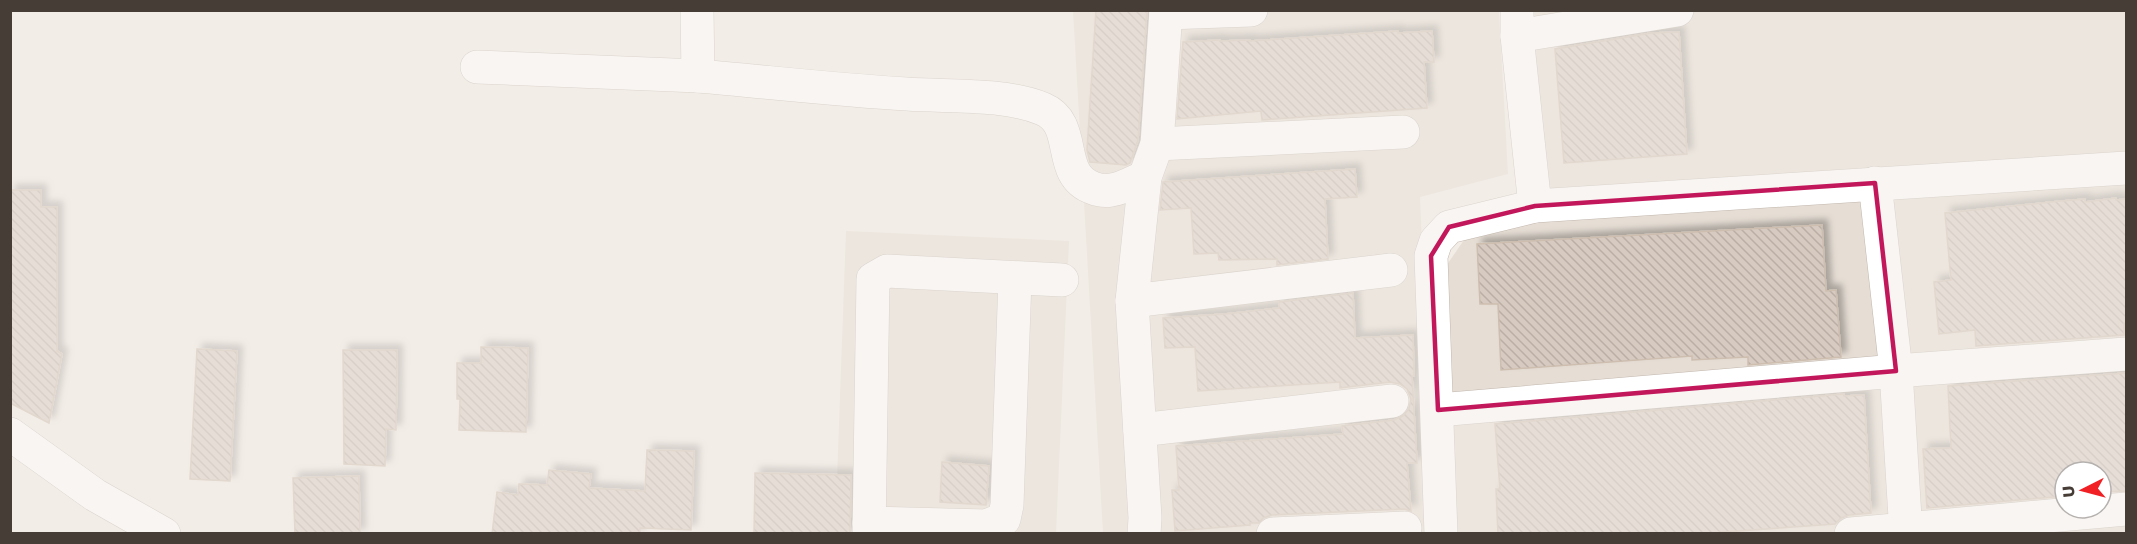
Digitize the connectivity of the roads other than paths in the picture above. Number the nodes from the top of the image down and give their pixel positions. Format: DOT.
graph roads {
  1 [pos="697,10"];
  2 [pos="1251,10"];
  3 [pos="1677,10"];
  4 [pos="1166,12"];
  5 [pos="1517,23"];
  6 [pos="477,67"];
  7 [pos="698,76"];
  8 [pos="1403,132"];
  9 [pos="1157,144"];
  10 [pos="2127,168"];
  11 [pos="1145,177"];
  12 [pos="1875,183"];
  13 [pos="1535,206"];
  14 [pos="1391,270"];
  15 [pos="1015,279"];
  16 [pos="1062,280"];
  17 [pos="1132,301"];
  18 [pos="2127,354"];
  19 [pos="1896,371"];
  20 [pos="1392,401"];
  21 [pos="1438,410"];
  22 [pos="1140,430"];
  23 [pos="10,434"];
  24 [pos="2127,509"];
  25 [pos="1405,528"];
  26 [pos="869,529"];
  27 [pos="1906,531"];
  28 [pos="164,534"];
  29 [pos="1144,534"];
  30 [pos="1273,534"];
  31 [pos="1441,534"];
  32 [pos="1851,534"];
  1 -- 7 [label="street"];
  2 -- 4 [label="street"];
  3 -- 5 [label="street"];
  4 -- 9 [label="street"];
  5 -- 13 [label="street"];
  6 -- 7 [label="street"];
  7 -- 11 [label="street"];
  8 -- 9 [label="street"];
  9 -- 11 [label="street"];
  10 -- 12 [label="street"];
  11 -- 17 [label="street"];
  12 -- 13 [label="street"];
  12 -- 19 [label="street"];
  13 -- 21 [label="street"];
  14 -- 17 [label="street"];
  15 -- 16 [label="street"];
  15 -- 26 [label="street"];
  15 -- 26 [label="street"];
  17 -- 22 [label="street"];
  18 -- 19 [label="street"];
  19 -- 21 [label="street"];
  19 -- 27 [label="street"];
  20 -- 22 [label="street"];
  21 -- 31 [label="street"];
  22 -- 29 [label="street"];
  23 -- 28 [label="street"];
  24 -- 27 [label="street"];
  25 -- 30 [label="street"];
  27 -- 32 [label="street"];
}
